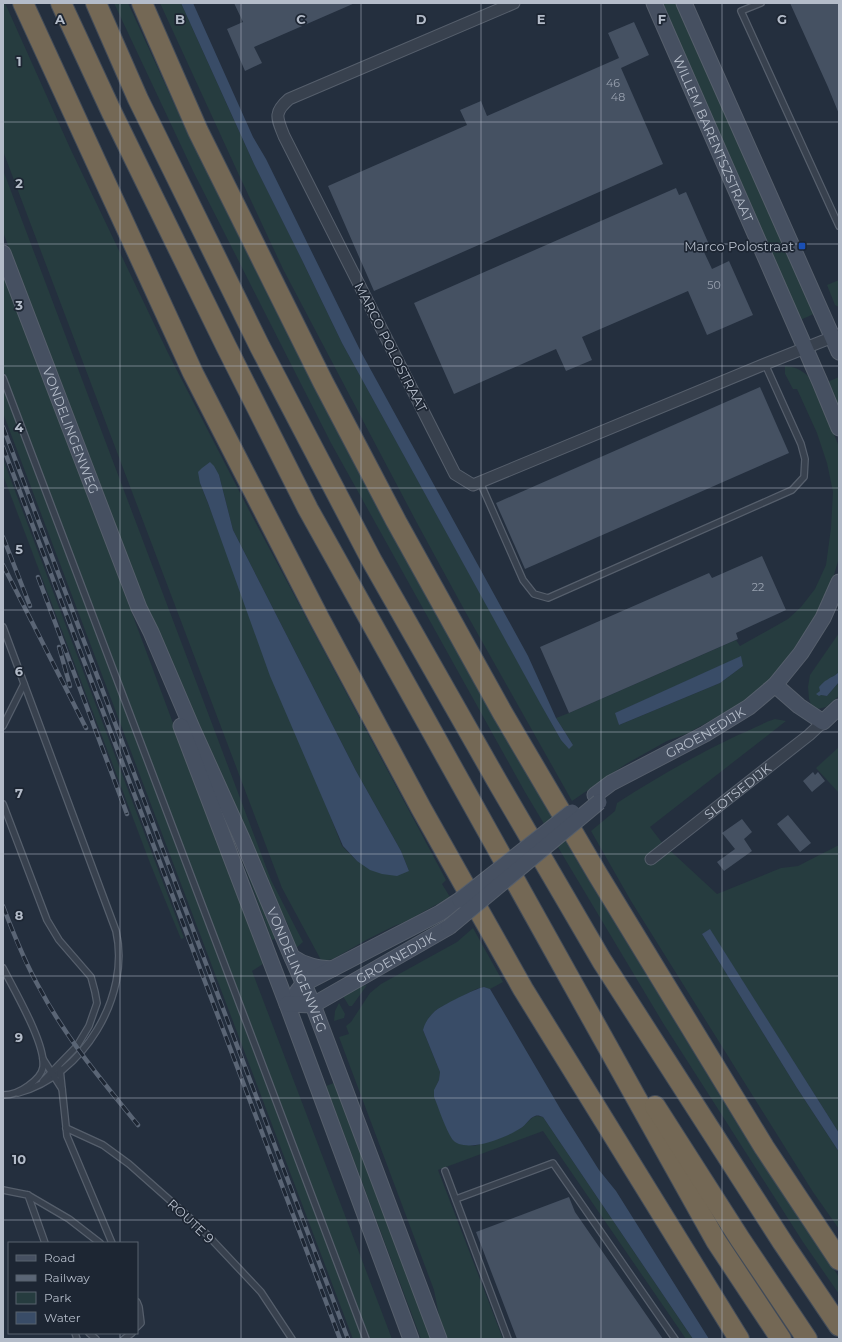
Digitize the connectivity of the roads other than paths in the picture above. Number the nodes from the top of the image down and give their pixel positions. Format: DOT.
graph roads {
  1 [pos="23,3"];
  2 [pos="62,3"];
  3 [pos="96,3"];
  4 [pos="142,3"];
  5 [pos="514,3"];
  6 [pos="654,3"];
  7 [pos="684,3"];
  8 [pos="761,3"];
  9 [pos="839,226"];
  10 [pos="3,253"];
  11 [pos="836,336"];
  12 [pos="805,348"];
  13 [pos="839,352"];
  14 [pos="765,364"];
  15 [pos="3,378"];
  16 [pos="839,428"];
  17 [pos="480,482"];
  18 [pos="839,582"];
  19 [pos="139,608"];
  20 [pos="3,627"];
  21 [pos="24,684"];
  22 [pos="775,685"];
  23 [pos="839,707"];
  24 [pos="823,722"];
  25 [pos="3,726"];
  26 [pos="597,798"];
  27 [pos="3,804"];
  28 [pos="651,858"];
  29 [pos="549,941"];
  30 [pos="292,957"];
  31 [pos="3,968"];
  32 [pos="332,969"];
  33 [pos="303,984"];
  34 [pos="288,1004"];
  35 [pos="313,1005"];
  36 [pos="42,1059"];
  37 [pos="61,1062"];
  38 [pos="60,1071"];
  39 [pos="52,1074"];
  40 [pos="63,1091"];
  41 [pos="18,1093"];
  42 [pos="3,1095"];
  43 [pos="66,1128"];
  44 [pos="445,1171"];
  45 [pos="3,1190"];
  46 [pos="28,1195"];
  47 [pos="456,1199"];
  48 [pos="45,1242"];
  49 [pos="99,1242"];
  50 [pos="112,1242"];
  51 [pos="839,1260"];
  52 [pos="138,1304"];
  53 [pos="138,1326"];
  54 [pos="839,1326"];
  55 [pos="292,1339"];
  56 [pos="366,1339"];
  57 [pos="411,1339"];
  58 [pos="440,1339"];
  59 [pos="508,1339"];
  60 [pos="675,1339"];
  61 [pos="738,1339"];
  62 [pos="781,1339"];
  63 [pos="807,1339"];
  1 -- 61 [label="highway"];
  2 -- 29 [label="highway"];
  3 -- 54 [label="highway"];
  4 -- 51 [label="highway"];
  5 -- 17 [label="street, MARCO POLOSTRAAT"];
  6 -- 12 [label="main road, WILLEM BARENTSZSTRAAT"];
  7 -- 11 [label="main road"];
  8 -- 9 [label="lane"];
  10 -- 19 [label="main road, VONDELINGENWEG"];
  11 -- 12 [label="street"];
  11 -- 13 [label="main road"];
  12 -- 14 [label="street"];
  12 -- 16 [label="main road, WILLEM BARENTSZSTRAAT"];
  14 -- 17 [label="street"];
  14 -- 17 [label="lane"];
  15 -- 56 [label="lane"];
  18 -- 22 [label="main road"];
  19 -- 30 [label="main road, VONDELINGENWEG"];
  19 -- 34 [label="main road, VONDELINGENWEG"];
  20 -- 21 [label="lane"];
  21 -- 25 [label="lane"];
  21 -- 38 [label="lane"];
  22 -- 24 [label="main road"];
  22 -- 26 [label="main road, GROENEDIJK"];
  23 -- 24 [label="main road, SLOTSEDIJK"];
  24 -- 28 [label="street, SLOTSEDIJK"];
  26 -- 32 [label="main road, GROENEDIJK, bridge"];
  26 -- 35 [label="main road, GROENEDIJK, bridge"];
  27 -- 37 [label="lane"];
  29 -- 62 [label="highway"];
  29 -- 63 [label="highway"];
  30 -- 32 [label="main road"];
  30 -- 33 [label="main road, VONDELINGENWEG"];
  31 -- 36 [label="lane"];
  32 -- 33 [label="main road, GROENEDIJK"];
  33 -- 34 [label="main road, GROENEDIJK"];
  33 -- 35 [label="main road, VONDELINGENWEG"];
  34 -- 35 [label="main road"];
  34 -- 57 [label="main road, VONDELINGENWEG"];
  35 -- 58 [label="main road, VONDELINGENWEG"];
  36 -- 39 [label="lane"];
  36 -- 41 [label="lane"];
  37 -- 38 [label="lane"];
  37 -- 39 [label="lane"];
  38 -- 39 [label="lane"];
  38 -- 40 [label="lane"];
  39 -- 40 [label="lane"];
  39 -- 41 [label="lane"];
  40 -- 43 [label="lane"];
  41 -- 42 [label="lane"];
  43 -- 50 [label="lane"];
  43 -- 55 [label="lane, ROUTE 9"];
  44 -- 47 [label="lane"];
  45 -- 46 [label="lane"];
  46 -- 48 [label="lane"];
  46 -- 49 [label="lane"];
  47 -- 59 [label="lane"];
  47 -- 60 [label="lane"];
  52 -- 53 [label="lane"];
}
